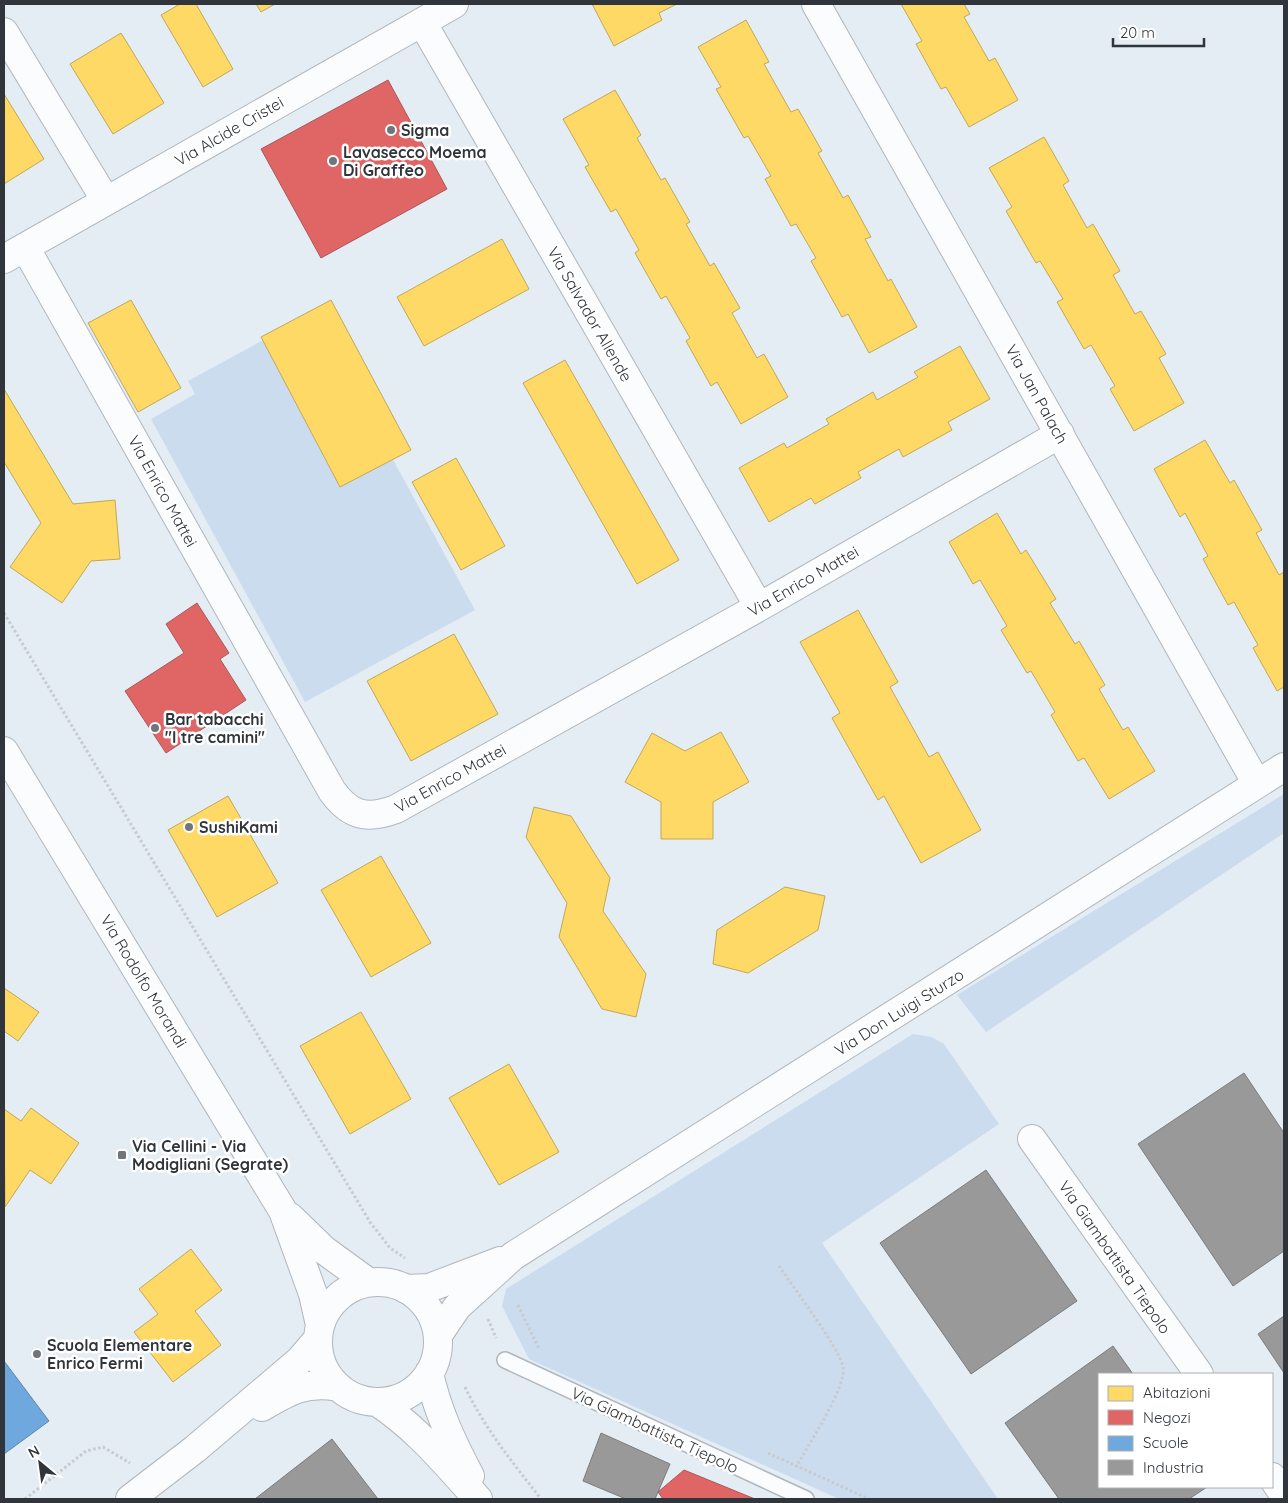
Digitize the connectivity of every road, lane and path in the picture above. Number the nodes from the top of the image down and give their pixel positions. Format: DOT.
graph roads {
  1 [pos="454,4"];
  2 [pos="816,4"];
  3 [pos="422,22"];
  4 [pos="4,32"];
  5 [pos="106,201"];
  6 [pos="14,253"];
  7 [pos="1060,434"];
  8 [pos="758,607"];
  9 [pos="4,613"];
  10 [pos="4,750"];
  11 [pos="1284,767"];
  12 [pos="1257,784"];
  13 [pos="1032,1139"];
  14 [pos="283,1210"];
  15 [pos="513,1256"];
  16 [pos="412,1258"];
  17 [pos="778,1266"];
  18 [pos="368,1282"];
  19 [pos="406,1289"];
  20 [pos="518,1305"];
  21 [pos="485,1310"];
  22 [pos="319,1332"];
  23 [pos="438,1335"];
  24 [pos="540,1350"];
  25 [pos="505,1360"];
  26 [pos="429,1373"];
  27 [pos="1198,1373"];
  28 [pos="464,1385"];
  29 [pos="338,1387"];
  30 [pos="377,1402"];
  31 [pos="195,1449"];
  32 [pos="762,1450"];
  33 [pos="138,1460"];
  34 [pos="797,1466"];
  35 [pos="1273,1479"];
  36 [pos="785,1490"];
  37 [pos="1284,1495"];
  38 [pos="25,1499"];
  39 [pos="130,1499"];
  40 [pos="480,1499"];
  41 [pos="541,1499"];
  42 [pos="806,1499"];
  43 [pos="869,1499"];
  1 -- 3 [label="street, Via Alcide Cristei"];
  2 -- 7 [label="street, Via Jan Palach"];
  3 -- 5 [label="street, Via Alcide Cristei"];
  3 -- 8 [label="street, Via Salvador Allende"];
  4 -- 5 [label="street"];
  5 -- 6 [label="street, Via Alcide Cristei"];
  6 -- 8 [label="street, Via Enrico Mattei"];
  7 -- 8 [label="street, Via Enrico Mattei"];
  7 -- 12 [label="street, Via Jan Palach"];
  9 -- 16 [label="path"];
  10 -- 14 [label="street, Via Rodolfo Morandi"];
  11 -- 12 [label="street, Via Don Luigi Sturzo"];
  12 -- 15 [label="street, Via Don Luigi Sturzo"];
  13 -- 27 [label="street, Via Giambattista Tiepolo"];
  14 -- 18 [label="street, Via Rodolfo Morandi"];
  14 -- 22 [label="street, Via Rodolfo Morandi"];
  15 -- 19 [label="street, Via Don Luigi Sturzo"];
  15 -- 23 [label="street, Via Don Luigi Sturzo"];
  17 -- 34 [label="path"];
  18 -- 19 [label="street"];
  18 -- 22 [label="street"];
  19 -- 23 [label="street"];
  20 -- 24 [label="path"];
  21 -- 25 [label="path"];
  22 -- 29 [label="street"];
  22 -- 31 [label="street"];
  23 -- 26 [label="street"];
  25 -- 36 [label="lane, Via Giambattista Tiepolo"];
  26 -- 30 [label="street"];
  26 -- 40 [label="street"];
  28 -- 41 [label="path"];
  29 -- 30 [label="street"];
  29 -- 31 [label="street"];
  30 -- 40 [label="street"];
  31 -- 39 [label="street"];
  32 -- 34 [label="path"];
  33 -- 38 [label="path"];
  34 -- 36 [label="path"];
  34 -- 43 [label="path"];
  35 -- 37 [label="street"];
  36 -- 42 [label="lane, Via Giambattista Tiepolo"];
}
